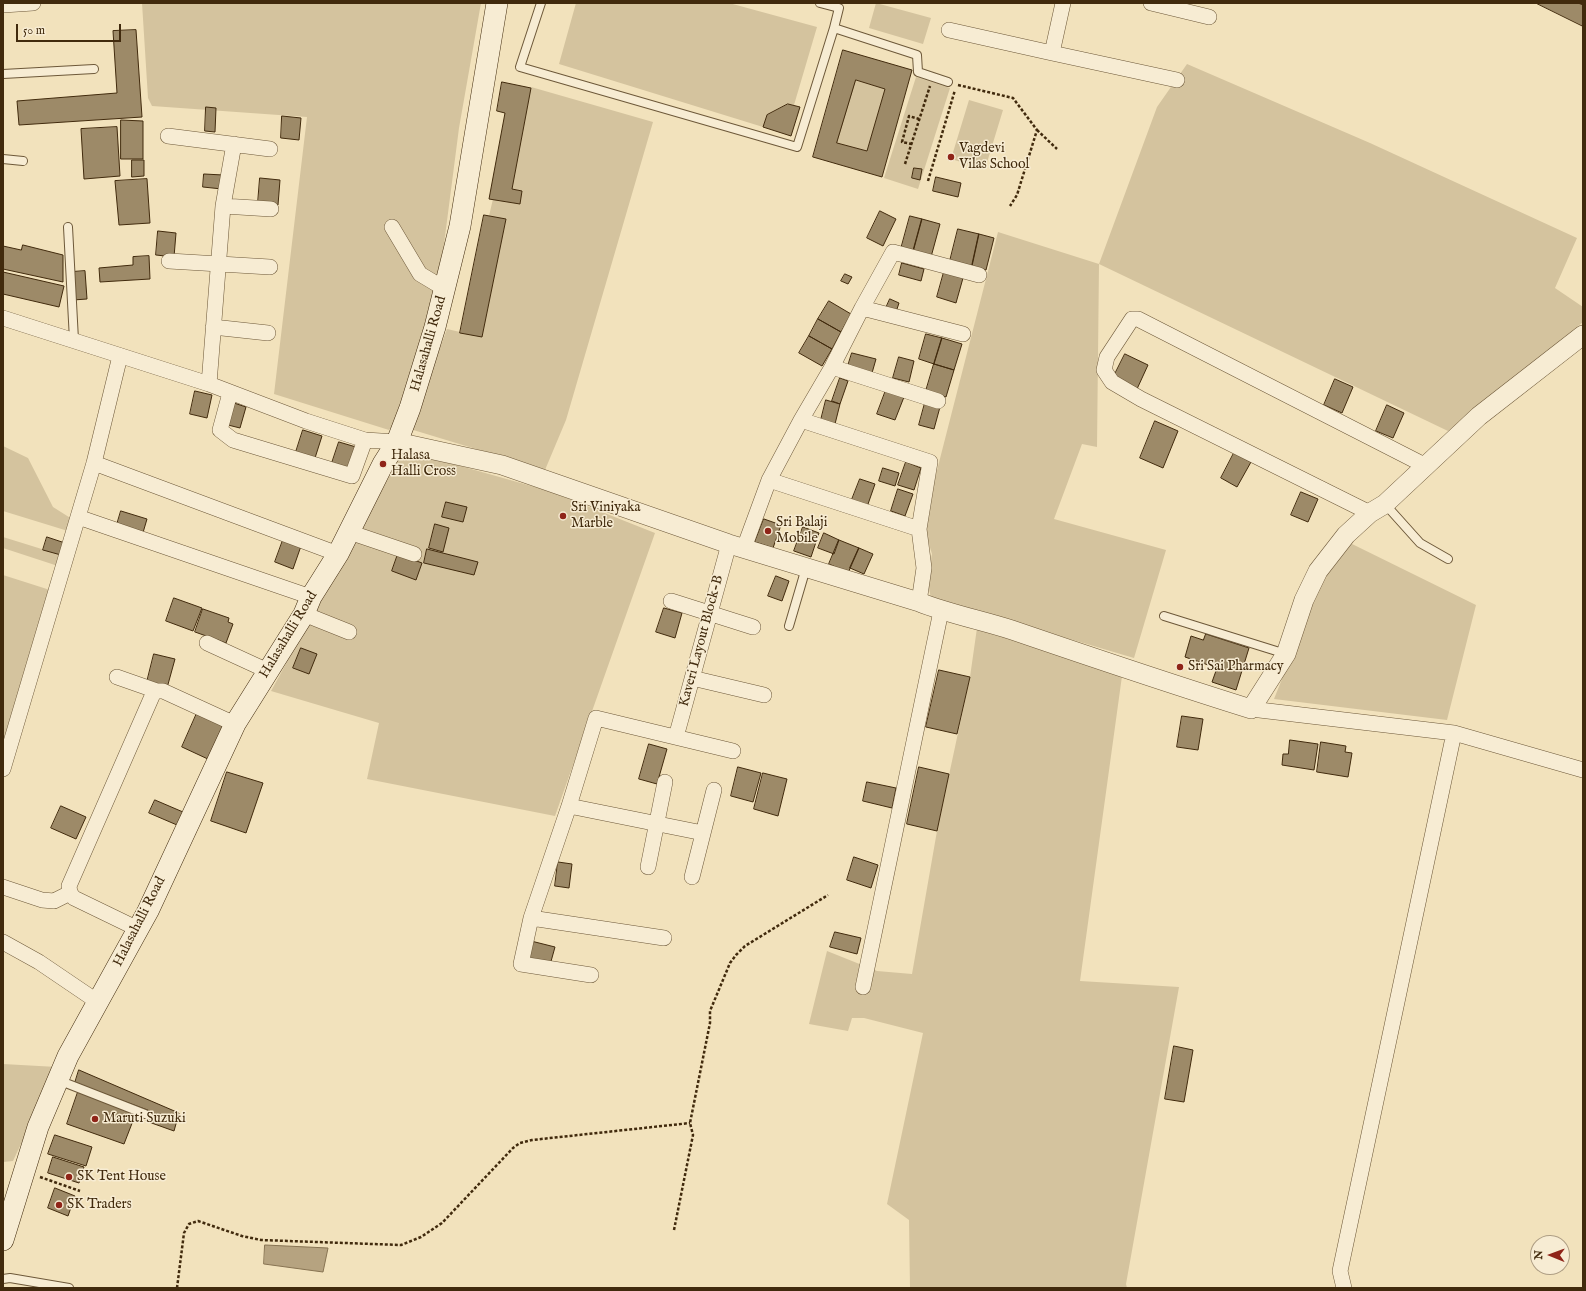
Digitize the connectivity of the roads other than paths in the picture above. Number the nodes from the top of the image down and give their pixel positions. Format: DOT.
graph roads {
  1 [pos="32,3"];
  2 [pos="496,3"];
  3 [pos="541,3"];
  4 [pos="820,3"];
  5 [pos="1063,3"];
  6 [pos="1151,3"];
  7 [pos="3,5"];
  8 [pos="1209,17"];
  9 [pos="834,28"];
  10 [pos="949,30"];
  11 [pos="1052,53"];
  12 [pos="94,69"];
  13 [pos="3,74"];
  14 [pos="1177,80"];
  15 [pos="948,82"];
  16 [pos="168,136"];
  17 [pos="234,144"];
  18 [pos="270,149"];
  19 [pos="3,159"];
  20 [pos="23,161"];
  21 [pos="223,206"];
  22 [pos="271,209"];
  23 [pos="68,226"];
  24 [pos="392,227"];
  25 [pos="169,261"];
  26 [pos="218,264"];
  27 [pos="270,267"];
  28 [pos="979,275"];
  29 [pos="445,289"];
  30 [pos="862,308"];
  31 [pos="3,318"];
  32 [pos="213,327"];
  33 [pos="268,333"];
  34 [pos="963,334"];
  35 [pos="1583,334"];
  36 [pos="74,340"];
  37 [pos="120,356"];
  38 [pos="832,367"];
  39 [pos="209,384"];
  40 [pos="230,393"];
  41 [pos="938,401"];
  42 [pos="801,420"];
  43 [pos="365,440"];
  44 [pos="397,442"];
  45 [pos="94,463"];
  46 [pos="1426,466"];
  47 [pos="769,480"];
  48 [pos="1377,509"];
  49 [pos="78,516"];
  50 [pos="918,529"];
  51 [pos="349,532"];
  52 [pos="737,546"];
  53 [pos="338,554"];
  54 [pos="414,554"];
  55 [pos="1448,559"];
  56 [pos="806,568"];
  57 [pos="671,601"];
  58 [pos="919,602"];
  59 [pos="307,606"];
  60 [pos="941,611"];
  61 [pos="710,614"];
  62 [pos="1164,616"];
  63 [pos="789,626"];
  64 [pos="754,627"];
  65 [pos="349,632"];
  66 [pos="208,643"];
  67 [pos="1286,654"];
  68 [pos="268,671"];
  69 [pos="117,677"];
  70 [pos="692,678"];
  71 [pos="157,691"];
  72 [pos="764,695"];
  73 [pos="1251,709"];
  74 [pos="235,724"];
  75 [pos="1454,733"];
  76 [pos="676,738"];
  77 [pos="733,751"];
  78 [pos="3,769"];
  79 [pos="1583,770"];
  80 [pos="664,782"];
  81 [pos="714,790"];
  82 [pos="569,806"];
  83 [pos="657,824"];
  84 [pos="703,833"];
  85 [pos="648,867"];
  86 [pos="692,877"];
  87 [pos="3,888"];
  88 [pos="70,893"];
  89 [pos="531,918"];
  90 [pos="138,928"];
  91 [pos="664,938"];
  92 [pos="5,947"];
  93 [pos="591,975"];
  94 [pos="863,987"];
  95 [pos="98,1002"];
  96 [pos="58,1080"];
  97 [pos="145,1114"];
  98 [pos="3,1240"];
  99 [pos="3,1279"];
  100 [pos="69,1288"];
  101 [pos="1344,1288"];
  1 -- 7 [label="street"];
  2 -- 29 [label="main road, Halasahalli Road"];
  3 -- 9 [label="lane"];
  4 -- 9 [label="lane"];
  5 -- 11 [label="street"];
  6 -- 8 [label="street"];
  9 -- 15 [label="lane"];
  10 -- 11 [label="street"];
  11 -- 14 [label="street"];
  12 -- 13 [label="lane"];
  16 -- 17 [label="street"];
  17 -- 18 [label="street"];
  17 -- 21 [label="street"];
  19 -- 20 [label="lane"];
  21 -- 22 [label="street"];
  21 -- 26 [label="street"];
  23 -- 36 [label="lane"];
  24 -- 29 [label="street"];
  25 -- 26 [label="street"];
  26 -- 27 [label="street"];
  26 -- 32 [label="street"];
  28 -- 30 [label="street, Kaveri Layout Block-B"];
  29 -- 44 [label="main road, Halasahalli Road"];
  30 -- 34 [label="street"];
  30 -- 38 [label="street, Kaveri Layout Block-B"];
  31 -- 36 [label="street"];
  32 -- 33 [label="street"];
  32 -- 39 [label="street"];
  35 -- 46 [label="street"];
  36 -- 37 [label="street"];
  37 -- 39 [label="street"];
  37 -- 45 [label="street"];
  38 -- 41 [label="street"];
  38 -- 42 [label="street, Kaveri Layout Block-B"];
  39 -- 40 [label="street"];
  40 -- 43 [label="street"];
  40 -- 43 [label="street"];
  42 -- 47 [label="street, Kaveri Layout Block-B"];
  42 -- 50 [label="street"];
  43 -- 44 [label="street"];
  44 -- 51 [label="main road, Halasahalli Road"];
  44 -- 52 [label="street"];
  45 -- 49 [label="street"];
  45 -- 53 [label="street"];
  46 -- 48 [label="street"];
  46 -- 48 [label="street"];
  47 -- 50 [label="street"];
  47 -- 52 [label="street, Kaveri Layout Block-B"];
  48 -- 55 [label="lane"];
  48 -- 67 [label="street"];
  49 -- 59 [label="street"];
  49 -- 78 [label="street"];
  50 -- 58 [label="street"];
  51 -- 53 [label="main road, Halasahalli Road"];
  51 -- 54 [label="street"];
  52 -- 56 [label="street"];
  52 -- 61 [label="street, Kaveri Layout Block-B"];
  53 -- 59 [label="main road, Halasahalli Road"];
  56 -- 58 [label="street"];
  56 -- 63 [label="lane"];
  57 -- 61 [label="street"];
  58 -- 60 [label="street"];
  59 -- 65 [label="street"];
  59 -- 68 [label="main road, Halasahalli Road"];
  60 -- 73 [label="street"];
  60 -- 94 [label="street"];
  61 -- 64 [label="street"];
  61 -- 70 [label="street, Kaveri Layout Block-B"];
  62 -- 67 [label="lane"];
  66 -- 68 [label="street"];
  67 -- 73 [label="street"];
  68 -- 74 [label="main road, Halasahalli Road"];
  69 -- 71 [label="street"];
  70 -- 72 [label="street"];
  70 -- 76 [label="street, Kaveri Layout Block-B"];
  71 -- 74 [label="street"];
  71 -- 88 [label="street"];
  73 -- 75 [label="street"];
  74 -- 90 [label="main road, Halasahalli Road"];
  75 -- 79 [label="street"];
  75 -- 101 [label="street"];
  76 -- 77 [label="street"];
  76 -- 82 [label="street"];
  80 -- 83 [label="street"];
  81 -- 84 [label="street"];
  82 -- 83 [label="street"];
  82 -- 89 [label="street"];
  83 -- 84 [label="street"];
  83 -- 85 [label="street"];
  84 -- 86 [label="street"];
  87 -- 88 [label="street"];
  88 -- 90 [label="street"];
  89 -- 91 [label="street"];
  89 -- 93 [label="street"];
  90 -- 95 [label="main road, Halasahalli Road"];
  92 -- 95 [label="street"];
  95 -- 96 [label="main road, Halasahalli Road"];
  96 -- 97 [label="lane"];
  96 -- 98 [label="main road, Halasahalli Road"];
  99 -- 100 [label="lane"];
}
